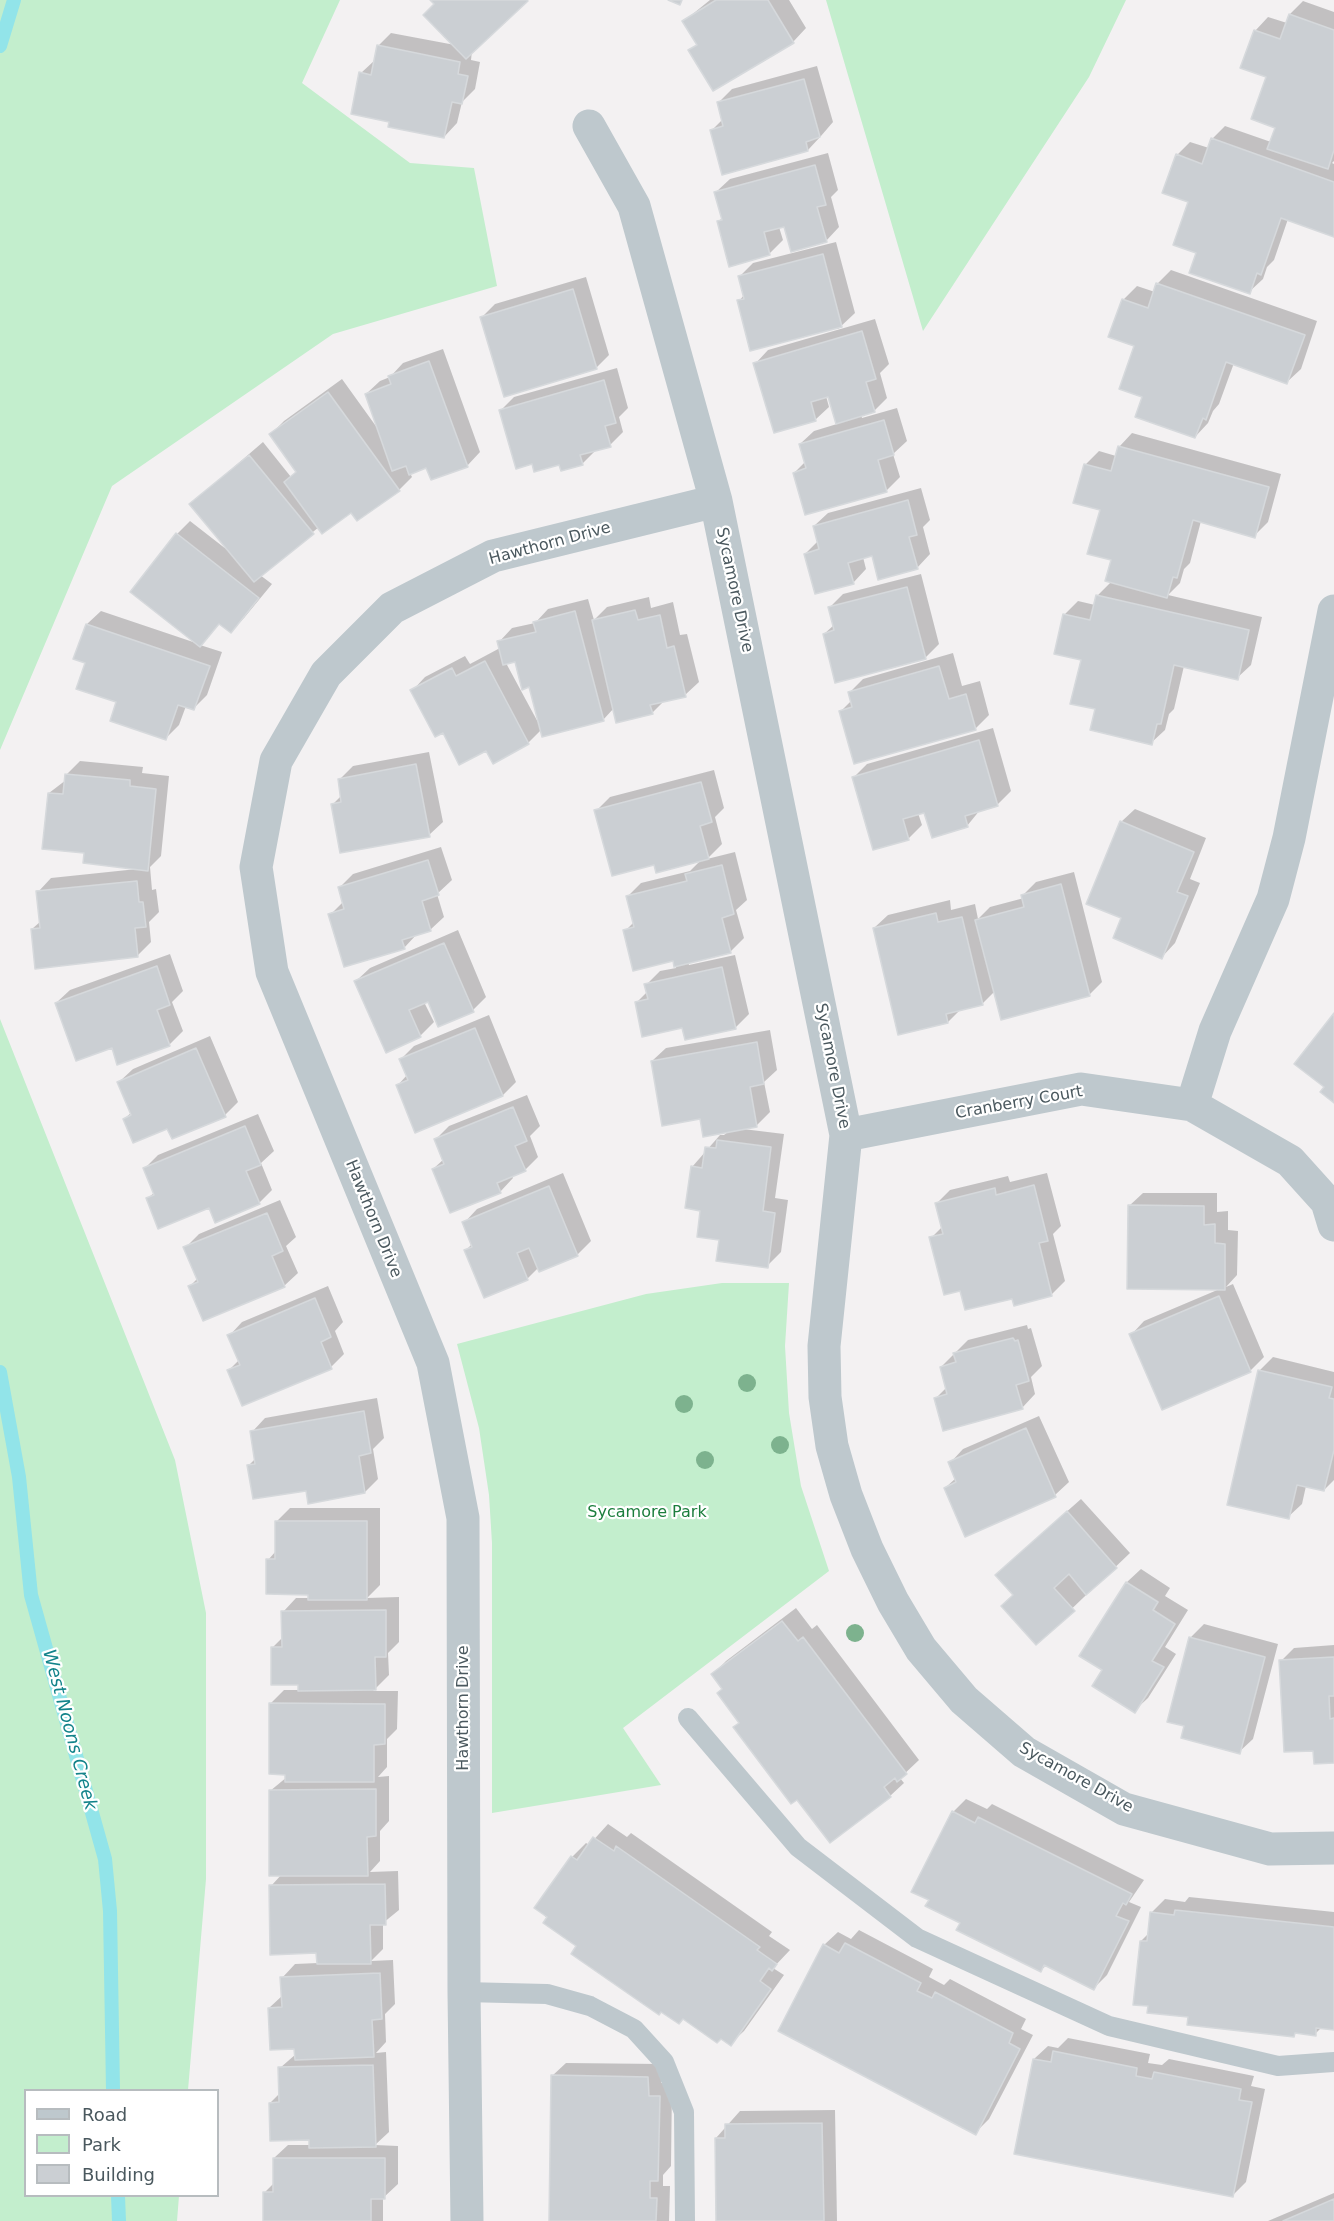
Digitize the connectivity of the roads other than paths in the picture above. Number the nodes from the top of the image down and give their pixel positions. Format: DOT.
graph roads {
  1 [pos="589,126"];
  2 [pos="716,501"];
  3 [pos="1334,610"];
  4 [pos="1192,1105"];
  5 [pos="846,1135"];
  6 [pos="1334,1225"];
  7 [pos="688,1718"];
  8 [pos="1334,1848"];
  9 [pos="464,1992"];
  10 [pos="1334,2062"];
  11 [pos="467,2221"];
  12 [pos="684,2221"];
  1 -- 2 [label="street, Sycamore Drive"];
  2 -- 5 [label="street, Sycamore Drive"];
  2 -- 9 [label="street, Hawthorn Drive"];
  3 -- 4 [label="street"];
  4 -- 5 [label="street, Cranberry Court"];
  4 -- 6 [label="street, Cranberry Court"];
  5 -- 8 [label="street, Sycamore Drive"];
  7 -- 10 [label="lane"];
  9 -- 11 [label="street, Hawthorn Drive"];
  9 -- 12 [label="lane"];
}
